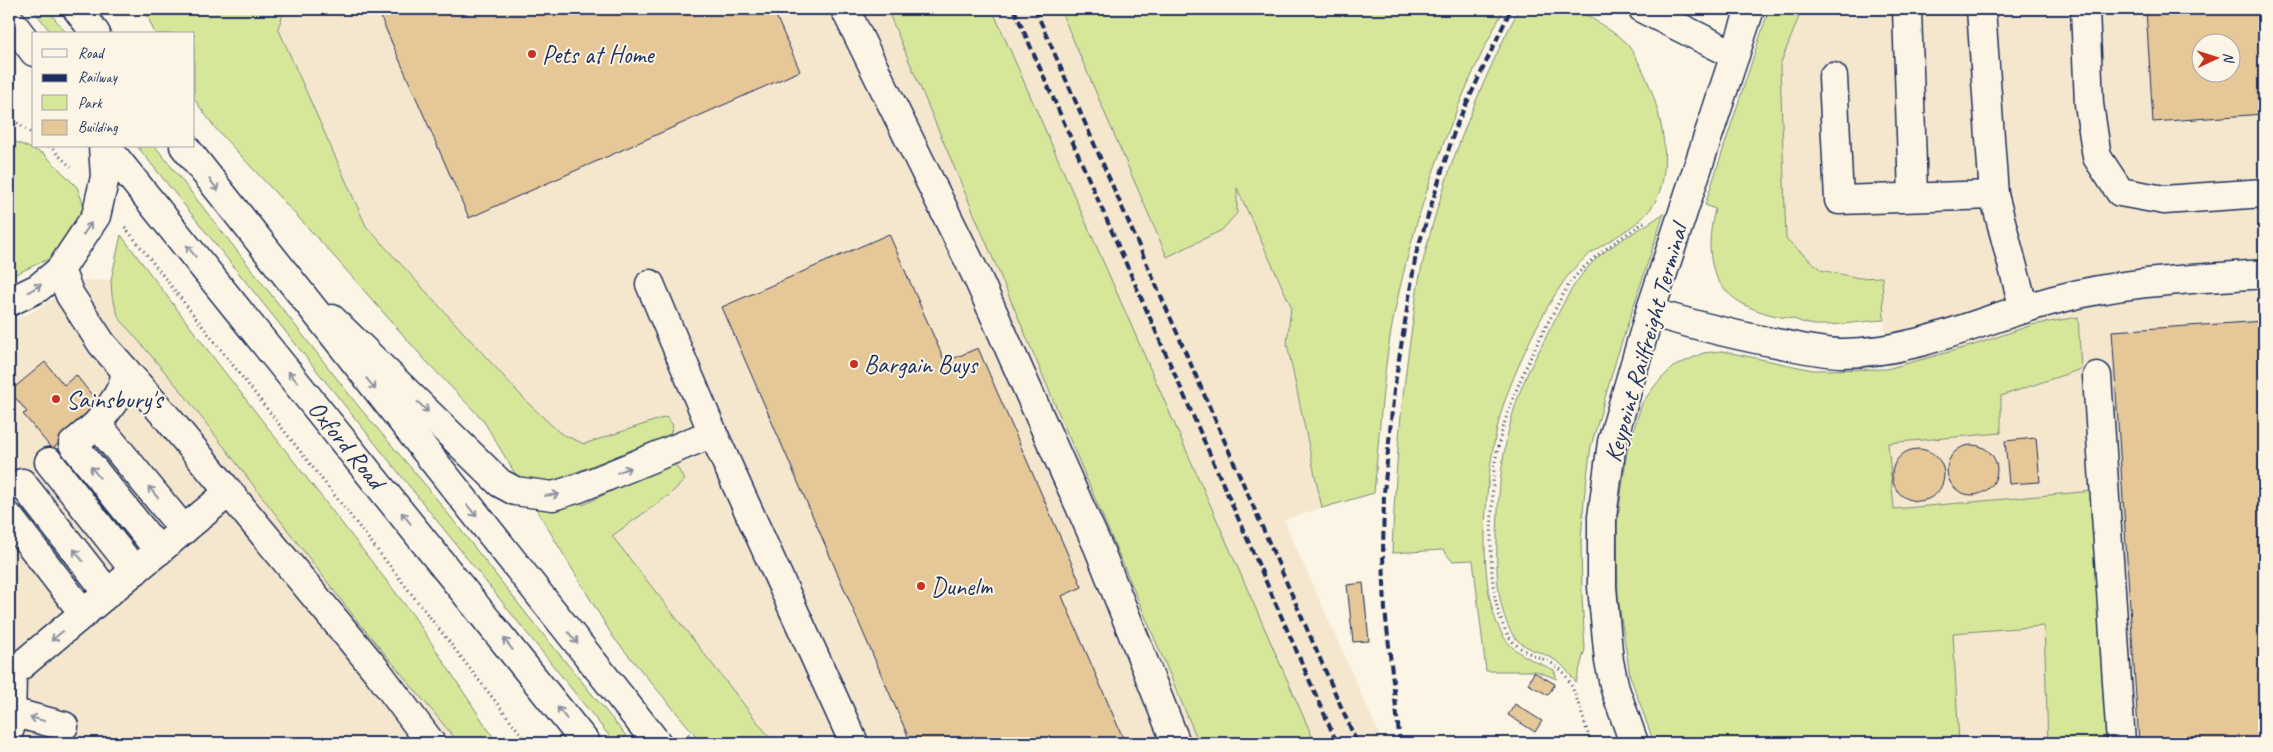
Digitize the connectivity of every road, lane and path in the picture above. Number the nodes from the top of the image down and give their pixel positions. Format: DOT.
graph roads {
  1 [pos="77,9"];
  2 [pos="845,9"];
  3 [pos="1643,9"];
  4 [pos="1750,9"];
  5 [pos="1907,9"];
  6 [pos="1982,9"];
  7 [pos="2085,9"];
  8 [pos="9,19"];
  9 [pos="94,32"];
  10 [pos="32,49"];
  11 [pos="1735,55"];
  12 [pos="1833,76"];
  13 [pos="9,117"];
  14 [pos="32,134"];
  15 [pos="51,148"];
  16 [pos="102,148"];
  17 [pos="108,148"];
  18 [pos="186,148"];
  19 [pos="2264,193"];
  20 [pos="1994,195"];
  21 [pos="1914,196"];
  22 [pos="102,198"];
  23 [pos="1650,218"];
  24 [pos="275,264"];
  25 [pos="60,270"];
  26 [pos="2264,274"];
  27 [pos="650,284"];
  28 [pos="9,302"];
  29 [pos="2024,309"];
  30 [pos="1650,312"];
  31 [pos="125,370"];
  32 [pos="2096,376"];
  33 [pos="96,424"];
  34 [pos="713,433"];
  35 [pos="73,444"];
  36 [pos="49,462"];
  37 [pos="15,488"];
  38 [pos="229,492"];
  39 [pos="9,517"];
  40 [pos="184,530"];
  41 [pos="159,551"];
  42 [pos="135,571"];
  43 [pos="108,593"];
  44 [pos="84,614"];
  45 [pos="10,670"];
  46 [pos="10,722"];
  47 [pos="64,726"];
  48 [pos="1630,742"];
  49 [pos="431,743"];
  50 [pos="528,743"];
  51 [pos="586,743"];
  52 [pos="657,743"];
  53 [pos="854,743"];
  54 [pos="1176,743"];
  55 [pos="1591,743"];
  56 [pos="2121,743"];
  1 -- 9 [label="main road"];
  2 -- 54 [label="main road"];
  3 -- 11 [label="main road"];
  4 -- 11 [label="main road, Keypoint Railfreight Terminal"];
  5 -- 21 [label="main road"];
  6 -- 20 [label="main road"];
  7 -- 19 [label="main road"];
  8 -- 10 [label="main road"];
  11 -- 30 [label="main road, Keypoint Railfreight Terminal"];
  12 -- 21 [label="main road"];
  13 -- 14 [label="path"];
  15 -- 22 [label="path"];
  16 -- 22 [label="main road"];
  51 -- 17 [label="main road, Oxford Road, one-way"];
  18 -- 24 [label="main road, one-way"];
  20 -- 21 [label="main road"];
  20 -- 29 [label="main road"];
  25 -- 22 [label="main road, one-way"];
  22 -- 50 [label="path"];
  23 -- 55 [label="path"];
  24 -- 34 [label="main road, one-way"];
  24 -- 52 [label="main road, one-way"];
  28 -- 25 [label="main road, one-way"];
  25 -- 31 [label="main road"];
  26 -- 29 [label="main road"];
  27 -- 34 [label="main road"];
  29 -- 30 [label="main road"];
  30 -- 48 [label="main road, Keypoint Railfreight Terminal"];
  31 -- 33 [label="main road"];
  31 -- 38 [label="main road"];
  32 -- 56 [label="main road"];
  33 -- 35 [label="main road"];
  40 -- 33 [label="main road, one-way"];
  34 -- 53 [label="main road"];
  35 -- 36 [label="main road"];
  41 -- 35 [label="main road, one-way"];
  36 -- 37 [label="main road"];
  36 -- 42 [label="main road"];
  43 -- 37 [label="main road, one-way"];
  38 -- 40 [label="main road"];
  38 -- 49 [label="main road"];
  39 -- 44 [label="main road"];
  40 -- 41 [label="main road"];
  41 -- 42 [label="main road"];
  42 -- 43 [label="main road"];
  43 -- 44 [label="main road"];
  44 -- 45 [label="main road, one-way"];
  45 -- 46 [label="main road"];
  47 -- 46 [label="main road, one-way"];
}
